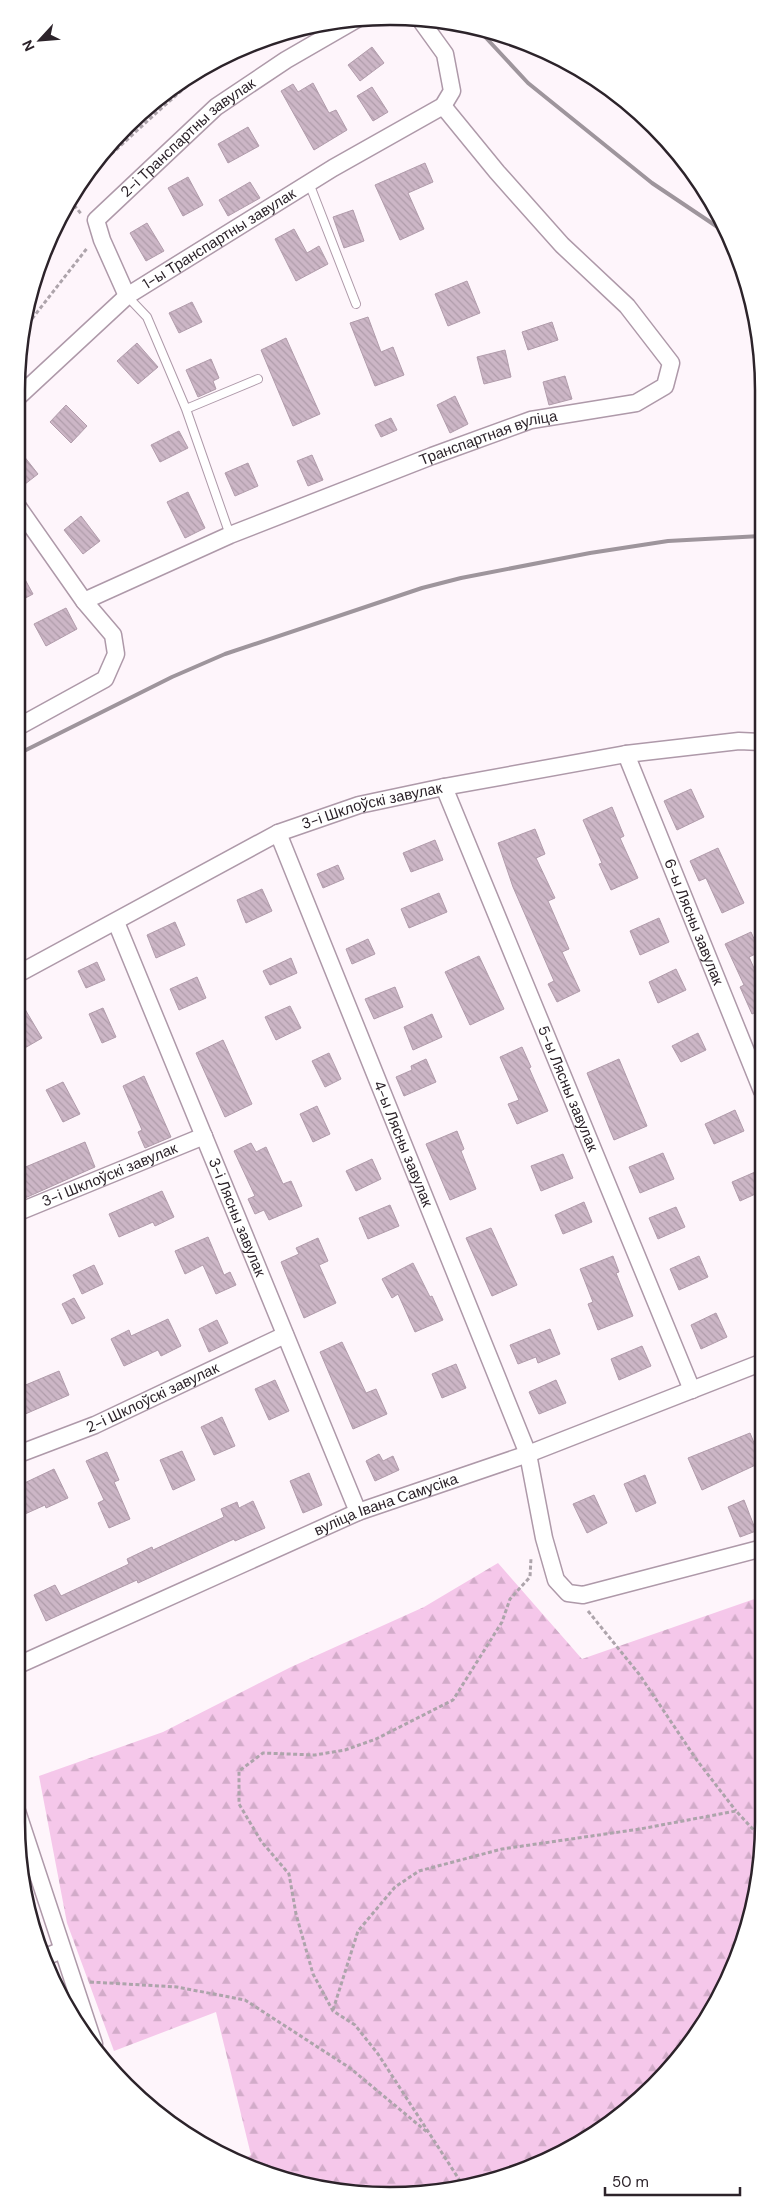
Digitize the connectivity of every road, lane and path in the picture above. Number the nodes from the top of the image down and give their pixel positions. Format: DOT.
graph roads {
  1 [pos="425,27"];
  2 [pos="341,28"];
  3 [pos="185,89"];
  4 [pos="443,106"];
  5 [pos="115,151"];
  6 [pos="309,183"];
  7 [pos="100,233"];
  8 [pos="127,296"];
  9 [pos="356,304"];
  10 [pos="32,318"];
  11 [pos="258,379"];
  12 [pos="25,391"];
  13 [pos="186,409"];
  14 [pos="25,517"];
  15 [pos="230,535"];
  16 [pos="84,600"];
  17 [pos="25,723"];
  18 [pos="755,742"];
  19 [pos="626,754"];
  20 [pos="444,787"];
  21 [pos="278,833"];
  22 [pos="116,922"];
  23 [pos="25,971"];
  24 [pos="755,1074"];
  25 [pos="204,1136"];
  26 [pos="25,1209"];
  27 [pos="285,1335"];
  28 [pos="755,1365"];
  29 [pos="692,1390"];
  30 [pos="25,1452"];
  31 [pos="528,1454"];
  32 [pos="358,1512"];
  33 [pos="544,1538"];
  34 [pos="755,1550"];
  35 [pos="583,1595"];
  36 [pos="25,1662"];
  37 [pos="736,1811"];
  38 [pos="755,1831"];
  39 [pos="26,1838"];
  40 [pos="62,1950"];
  41 [pos="50,1955"];
  42 [pos="72,1981"];
  43 [pos="333,2010"];
  44 [pos="88,2026"];
  45 [pos="431,2136"];
  46 [pos="460,2180"];
  1 -- 4 [label="street"];
  2 -- 7 [label="street, 2-і Транспартны завулак"];
  3 -- 5 [label="path"];
  4 -- 6 [label="street, 1-ы Транспартны завулак"];
  4 -- 15 [label="street, Транспартная вуліца"];
  6 -- 8 [label="street, 1-ы Транспартны завулак"];
  6 -- 9 [label="lane"];
  7 -- 8 [label="street"];
  7 -- 10 [label="path"];
  8 -- 12 [label="street, 1-ы Транспартны завулак"];
  8 -- 13 [label="lane"];
  11 -- 13 [label="lane"];
  13 -- 15 [label="lane"];
  14 -- 16 [label="street"];
  15 -- 16 [label="street, Транспартная вуліца"];
  16 -- 17 [label="street"];
  18 -- 19 [label="street, 3-і Шклоўскі завулак"];
  19 -- 20 [label="street, 3-і Шклоўскі завулак"];
  19 -- 24 [label="street, 6-ы Лясны завулак"];
  20 -- 21 [label="street, 3-і Шклоўскі завулак"];
  20 -- 29 [label="street, 5-ы Лясны завулак"];
  21 -- 22 [label="street, 3-і Шклоўскі завулак"];
  21 -- 31 [label="street, 4-ы Лясны завулак"];
  22 -- 23 [label="street, 3-і Шклоўскі завулак"];
  22 -- 25 [label="street, 3-і Лясны завулак"];
  25 -- 26 [label="street, 3-і Шклоўскі завулак"];
  25 -- 27 [label="street, 3-і Лясны завулак"];
  27 -- 30 [label="street, 2-і Шклоўскі завулак"];
  27 -- 32 [label="street, 3-і Лясны завулак"];
  28 -- 29 [label="street, вуліца Івана Самусіка"];
  29 -- 31 [label="street, вуліца Івана Самусіка"];
  31 -- 32 [label="street, вуліца Івана Самусіка"];
  31 -- 33 [label="street, 4-ы Лясны завулак"];
  32 -- 36 [label="street, вуліца Івана Самусіка"];
  33 -- 35 [label="street, 4-ы Лясны завулак"];
  33 -- 43 [label="path"];
  34 -- 35 [label="street"];
  35 -- 37 [label="path"];
  37 -- 38 [label="path"];
  37 -- 43 [label="path"];
  39 -- 40 [label="street"];
  40 -- 41 [label="street"];
  40 -- 42 [label="street"];
  42 -- 44 [label="street"];
  42 -- 45 [label="path"];
  43 -- 45 [label="path"];
  45 -- 46 [label="path"];
}
